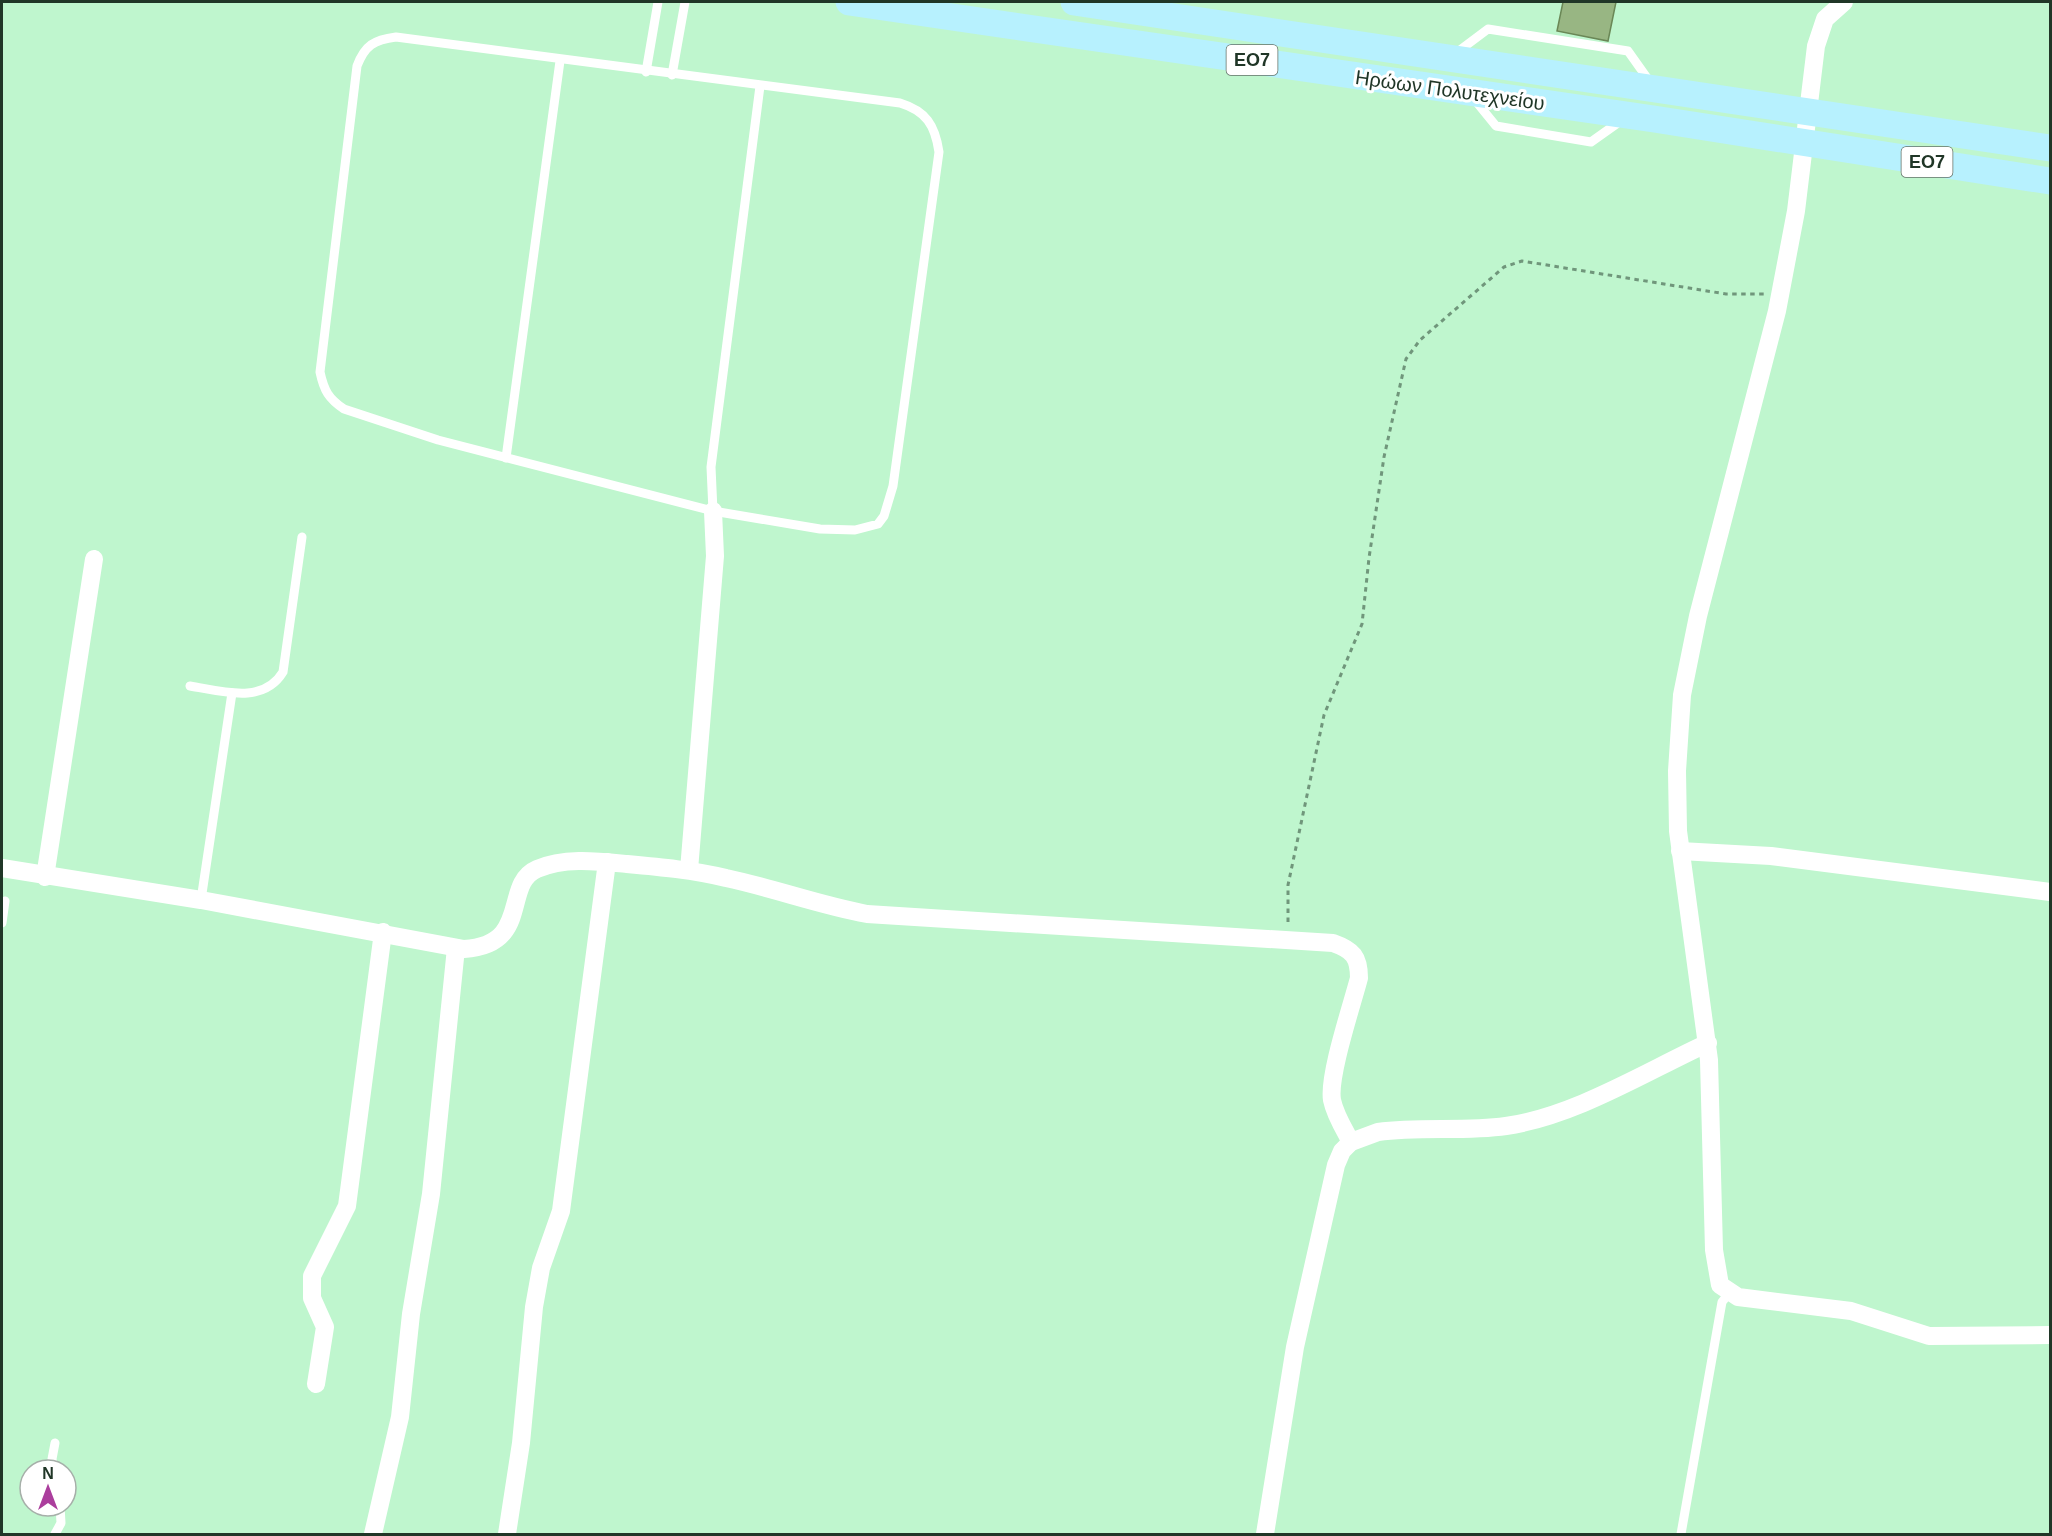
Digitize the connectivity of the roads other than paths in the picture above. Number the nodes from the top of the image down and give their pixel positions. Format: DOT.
graph roads {
  1 [pos="658,2"];
  2 [pos="685,2"];
  3 [pos="849,2"];
  4 [pos="1074,2"];
  5 [pos="1844,2"];
  6 [pos="560,61"];
  7 [pos="646,72"];
  8 [pos="672,75"];
  9 [pos="760,86"];
  10 [pos="1807,112"];
  11 [pos="1803,143"];
  12 [pos="2050,148"];
  13 [pos="2050,181"];
  14 [pos="506,458"];
  15 [pos="714,512"];
  16 [pos="302,537"];
  17 [pos="94,559"];
  18 [pos="190,686"];
  19 [pos="232,693"];
  20 [pos="1680,851"];
  21 [pos="607,862"];
  22 [pos="2,868"];
  23 [pos="689,870"];
  24 [pos="45,877"];
  25 [pos="2050,892"];
  26 [pos="201,900"];
  27 [pos="5,901"];
  28 [pos="2,923"];
  29 [pos="383,932"];
  30 [pos="456,948"];
  31 [pos="1708,1043"];
  32 [pos="1351,1142"];
  33 [pos="1730,1292"];
  34 [pos="2050,1335"];
  35 [pos="316,1384"];
  36 [pos="55,1443"];
  37 [pos="52,1458"];
  38 [pos="61,1518"];
  39 [pos="55,1534"];
  40 [pos="374,1534"];
  41 [pos="507,1534"];
  42 [pos="1265,1534"];
  43 [pos="1681,1534"];
  1 -- 7 [label="lane"];
  2 -- 8 [label="lane"];
  3 -- 11 [label="main road, Ηρώων Πολυτεχνείου / ΕΟ7"];
  4 -- 10 [label="main road, Ηρώων Πολυτεχνείου / ΕΟ7"];
  5 -- 10 [label="street"];
  6 -- 7 [label="lane"];
  6 -- 14 [label="lane"];
  6 -- 14 [label="lane"];
  7 -- 8 [label="lane"];
  8 -- 9 [label="lane"];
  9 -- 15 [label="lane"];
  9 -- 15 [label="lane"];
  10 -- 11 [label="street"];
  10 -- 12 [label="main road, Ηρώων Πολυτεχνείου / ΕΟ7"];
  11 -- 13 [label="main road, Ηρώων Πολυτεχνείου / ΕΟ7"];
  11 -- 20 [label="street"];
  14 -- 15 [label="lane"];
  15 -- 23 [label="street"];
  16 -- 19 [label="lane"];
  17 -- 24 [label="street"];
  18 -- 19 [label="lane"];
  19 -- 26 [label="lane"];
  20 -- 25 [label="street"];
  20 -- 31 [label="street"];
  21 -- 23 [label="street"];
  21 -- 30 [label="street"];
  21 -- 41 [label="street"];
  22 -- 24 [label="street"];
  23 -- 32 [label="street"];
  24 -- 26 [label="street"];
  26 -- 29 [label="street"];
  27 -- 28 [label="lane"];
  29 -- 30 [label="street"];
  29 -- 35 [label="street"];
  30 -- 40 [label="street"];
  31 -- 32 [label="street"];
  31 -- 33 [label="street"];
  32 -- 42 [label="street"];
  33 -- 34 [label="street"];
  33 -- 43 [label="lane"];
  36 -- 37 [label="lane"];
  38 -- 39 [label="lane"];
}
